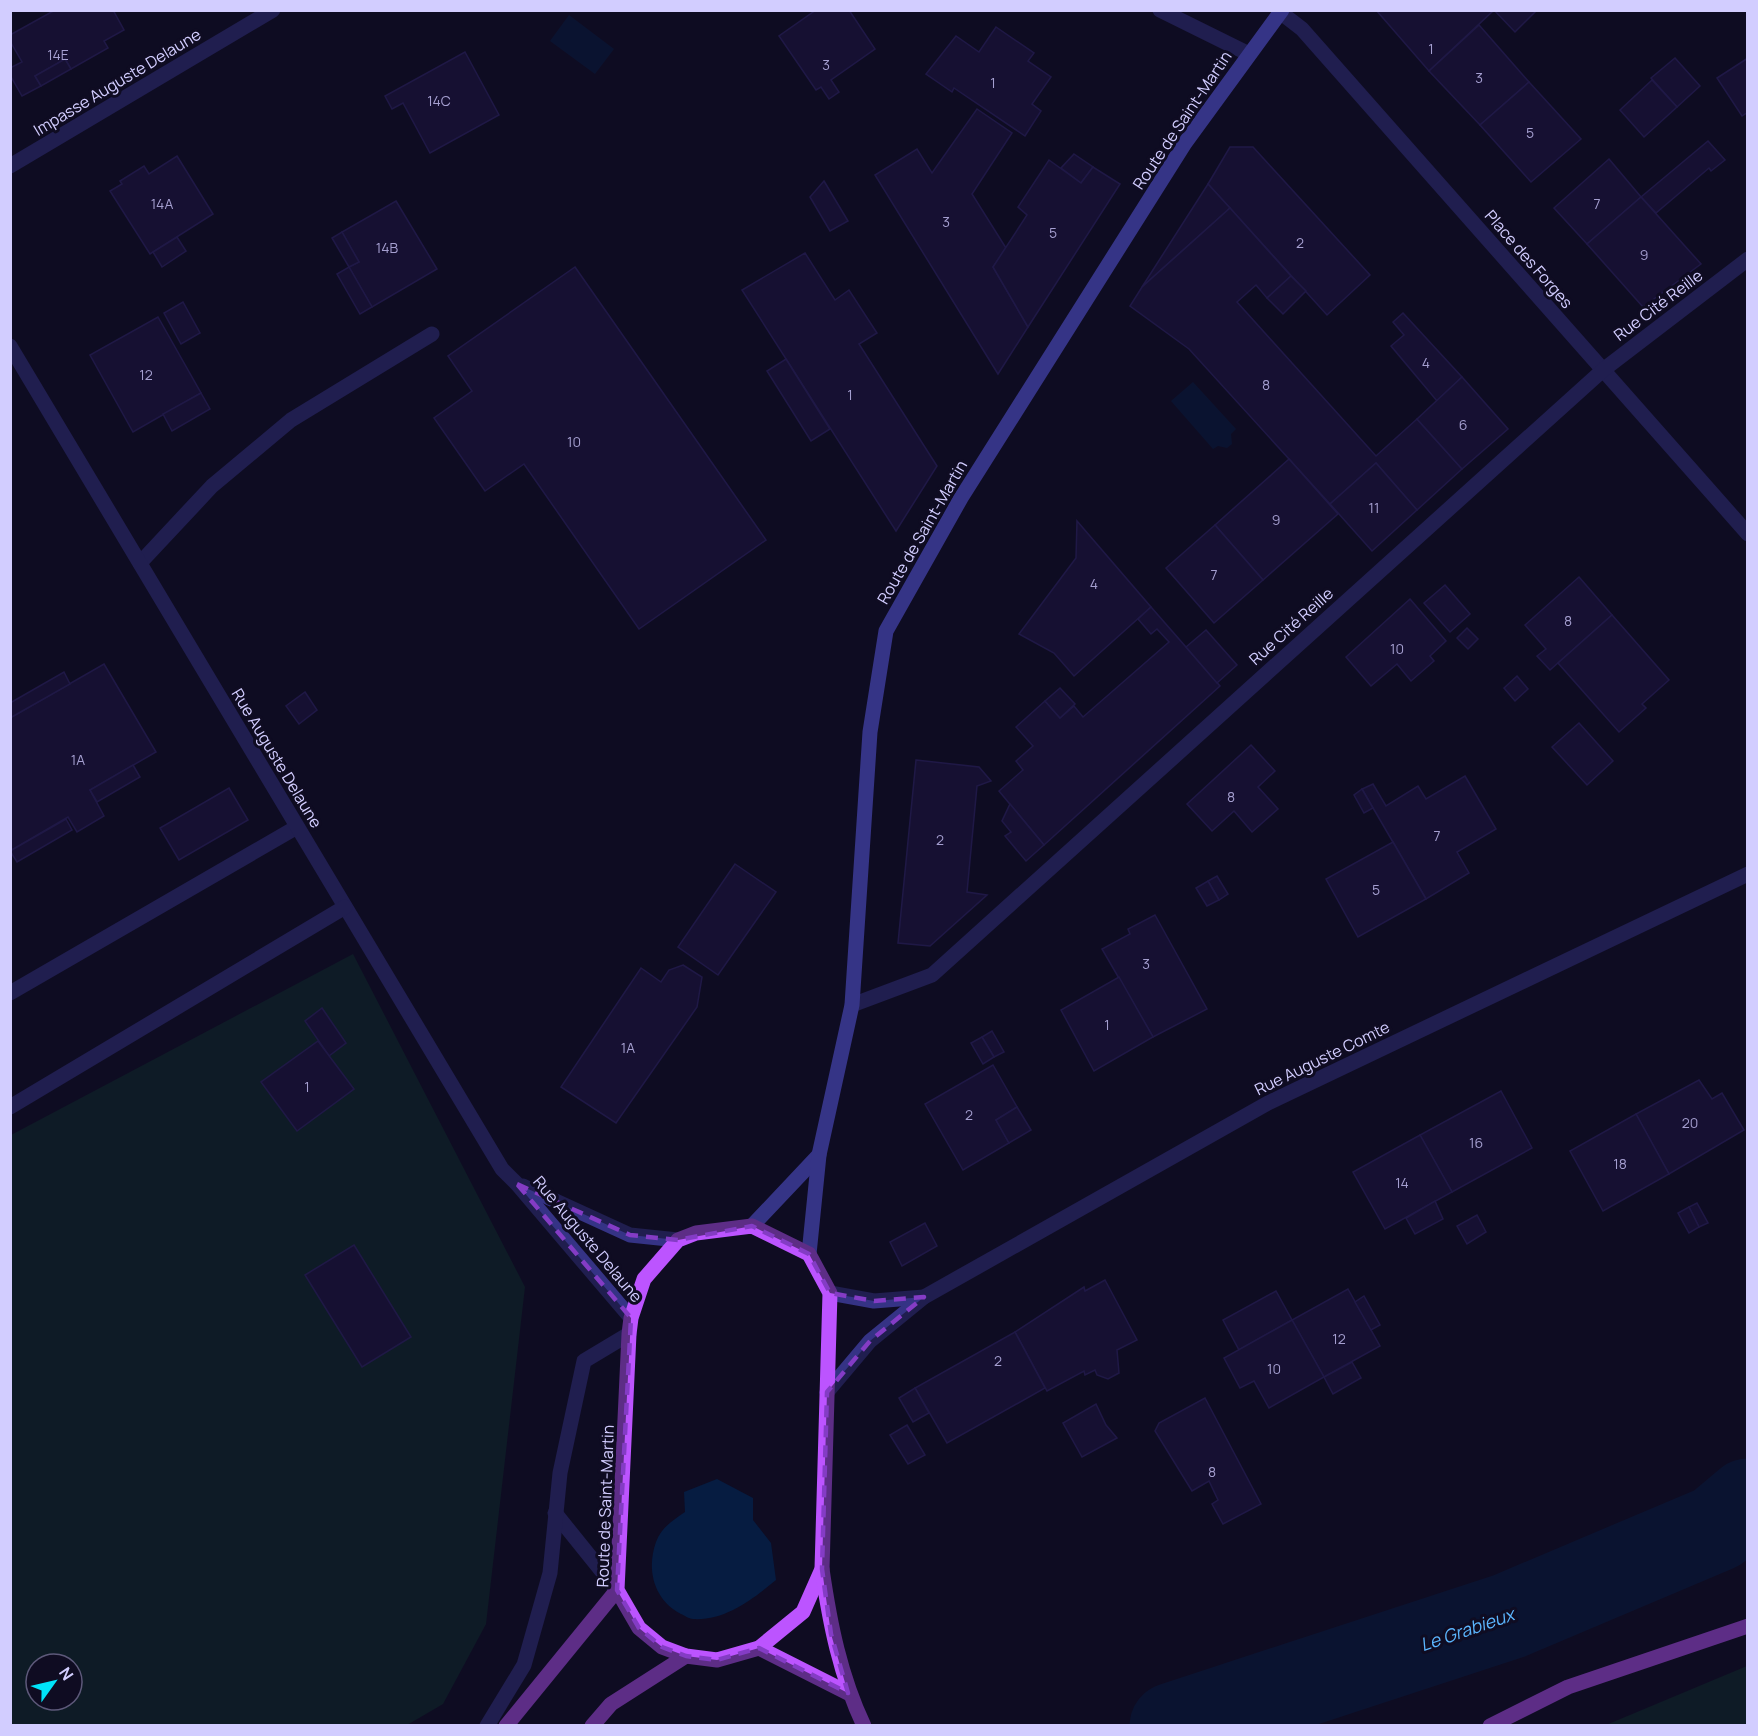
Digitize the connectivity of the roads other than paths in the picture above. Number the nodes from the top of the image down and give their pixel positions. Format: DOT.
graph roads {
  1 [pos="273,10"];
  2 [pos="1160,10"];
  3 [pos="1281,11"];
  4 [pos="1249,54"];
  5 [pos="10,166"];
  6 [pos="1748,259"];
  7 [pos="432,334"];
  8 [pos="10,346"];
  9 [pos="1603,370"];
  10 [pos="1748,534"];
  11 [pos="140,563"];
  12 [pos="297,827"];
  13 [pos="1748,874"];
  14 [pos="345,907"];
  15 [pos="10,993"];
  16 [pos="852,1005"];
  17 [pos="10,1107"];
  18 [pos="819,1155"];
  19 [pos="517,1184"];
  20 [pos="752,1226"];
  21 [pos="678,1240"];
  22 [pos="809,1254"];
  23 [pos="830,1293"];
  24 [pos="924,1297"];
  25 [pos="631,1318"];
  26 [pos="629,1334"];
  27 [pos="827,1392"];
  28 [pos="555,1513"];
  29 [pos="822,1569"];
  30 [pos="617,1590"];
  31 [pos="1748,1626"];
  32 [pos="759,1648"];
  33 [pos="686,1656"];
  34 [pos="848,1693"];
  35 [pos="487,1725"];
  36 [pos="506,1725"];
  37 [pos="592,1725"];
  38 [pos="864,1725"];
  39 [pos="1490,1725"];
  1 -- 5 [label="street, Impasse Auguste Delaune"];
  2 -- 4 [label="street"];
  3 -- 4 [label="main road, Route de Saint-Martin"];
  3 -- 9 [label="street, Place des Forges"];
  4 -- 16 [label="main road, Route de Saint-Martin"];
  6 -- 9 [label="street, Rue Cité Reille"];
  7 -- 11 [label="street"];
  8 -- 11 [label="street, Rue Auguste Delaune"];
  9 -- 10 [label="street, Place des Forges"];
  9 -- 16 [label="street, Rue Cité Reille"];
  11 -- 12 [label="street, Rue Auguste Delaune"];
  12 -- 14 [label="street, Rue Auguste Delaune"];
  12 -- 15 [label="street"];
  13 -- 24 [label="street, Rue Auguste Comte"];
  14 -- 17 [label="street"];
  14 -- 19 [label="street, Rue Auguste Delaune"];
  16 -- 18 [label="main road, Route de Saint-Martin"];
  18 -- 20 [label="main road"];
  18 -- 22 [label="main road, Route de Saint-Martin"];
  19 -- 21 [label="street, Rue Auguste Delaune"];
  19 -- 25 [label="street, Rue Auguste Delaune"];
  20 -- 21 [label="main road"];
  20 -- 22 [label="main road"];
  21 -- 25 [label="main road, Route de Saint-Martin"];
  22 -- 23 [label="main road"];
  23 -- 24 [label="street, Rue Auguste Comte"];
  23 -- 27 [label="main road, Route de Saint-Martin"];
  24 -- 27 [label="street, Rue Auguste Comte"];
  25 -- 26 [label="main road, Route de Saint-Martin"];
  26 -- 28 [label="street"];
  26 -- 30 [label="main road, Route de Saint-Martin"];
  27 -- 29 [label="main road, Route de Saint-Martin"];
  28 -- 30 [label="street"];
  28 -- 35 [label="street"];
  29 -- 32 [label="main road, Route de Saint-Martin"];
  29 -- 34 [label="main road"];
  30 -- 33 [label="main road, Route de Saint-Martin"];
  30 -- 36 [label="main road"];
  31 -- 39 [label="main road"];
  32 -- 33 [label="main road, Route de Saint-Martin"];
  32 -- 34 [label="main road"];
  33 -- 37 [label="main road"];
  34 -- 38 [label="main road"];
}
